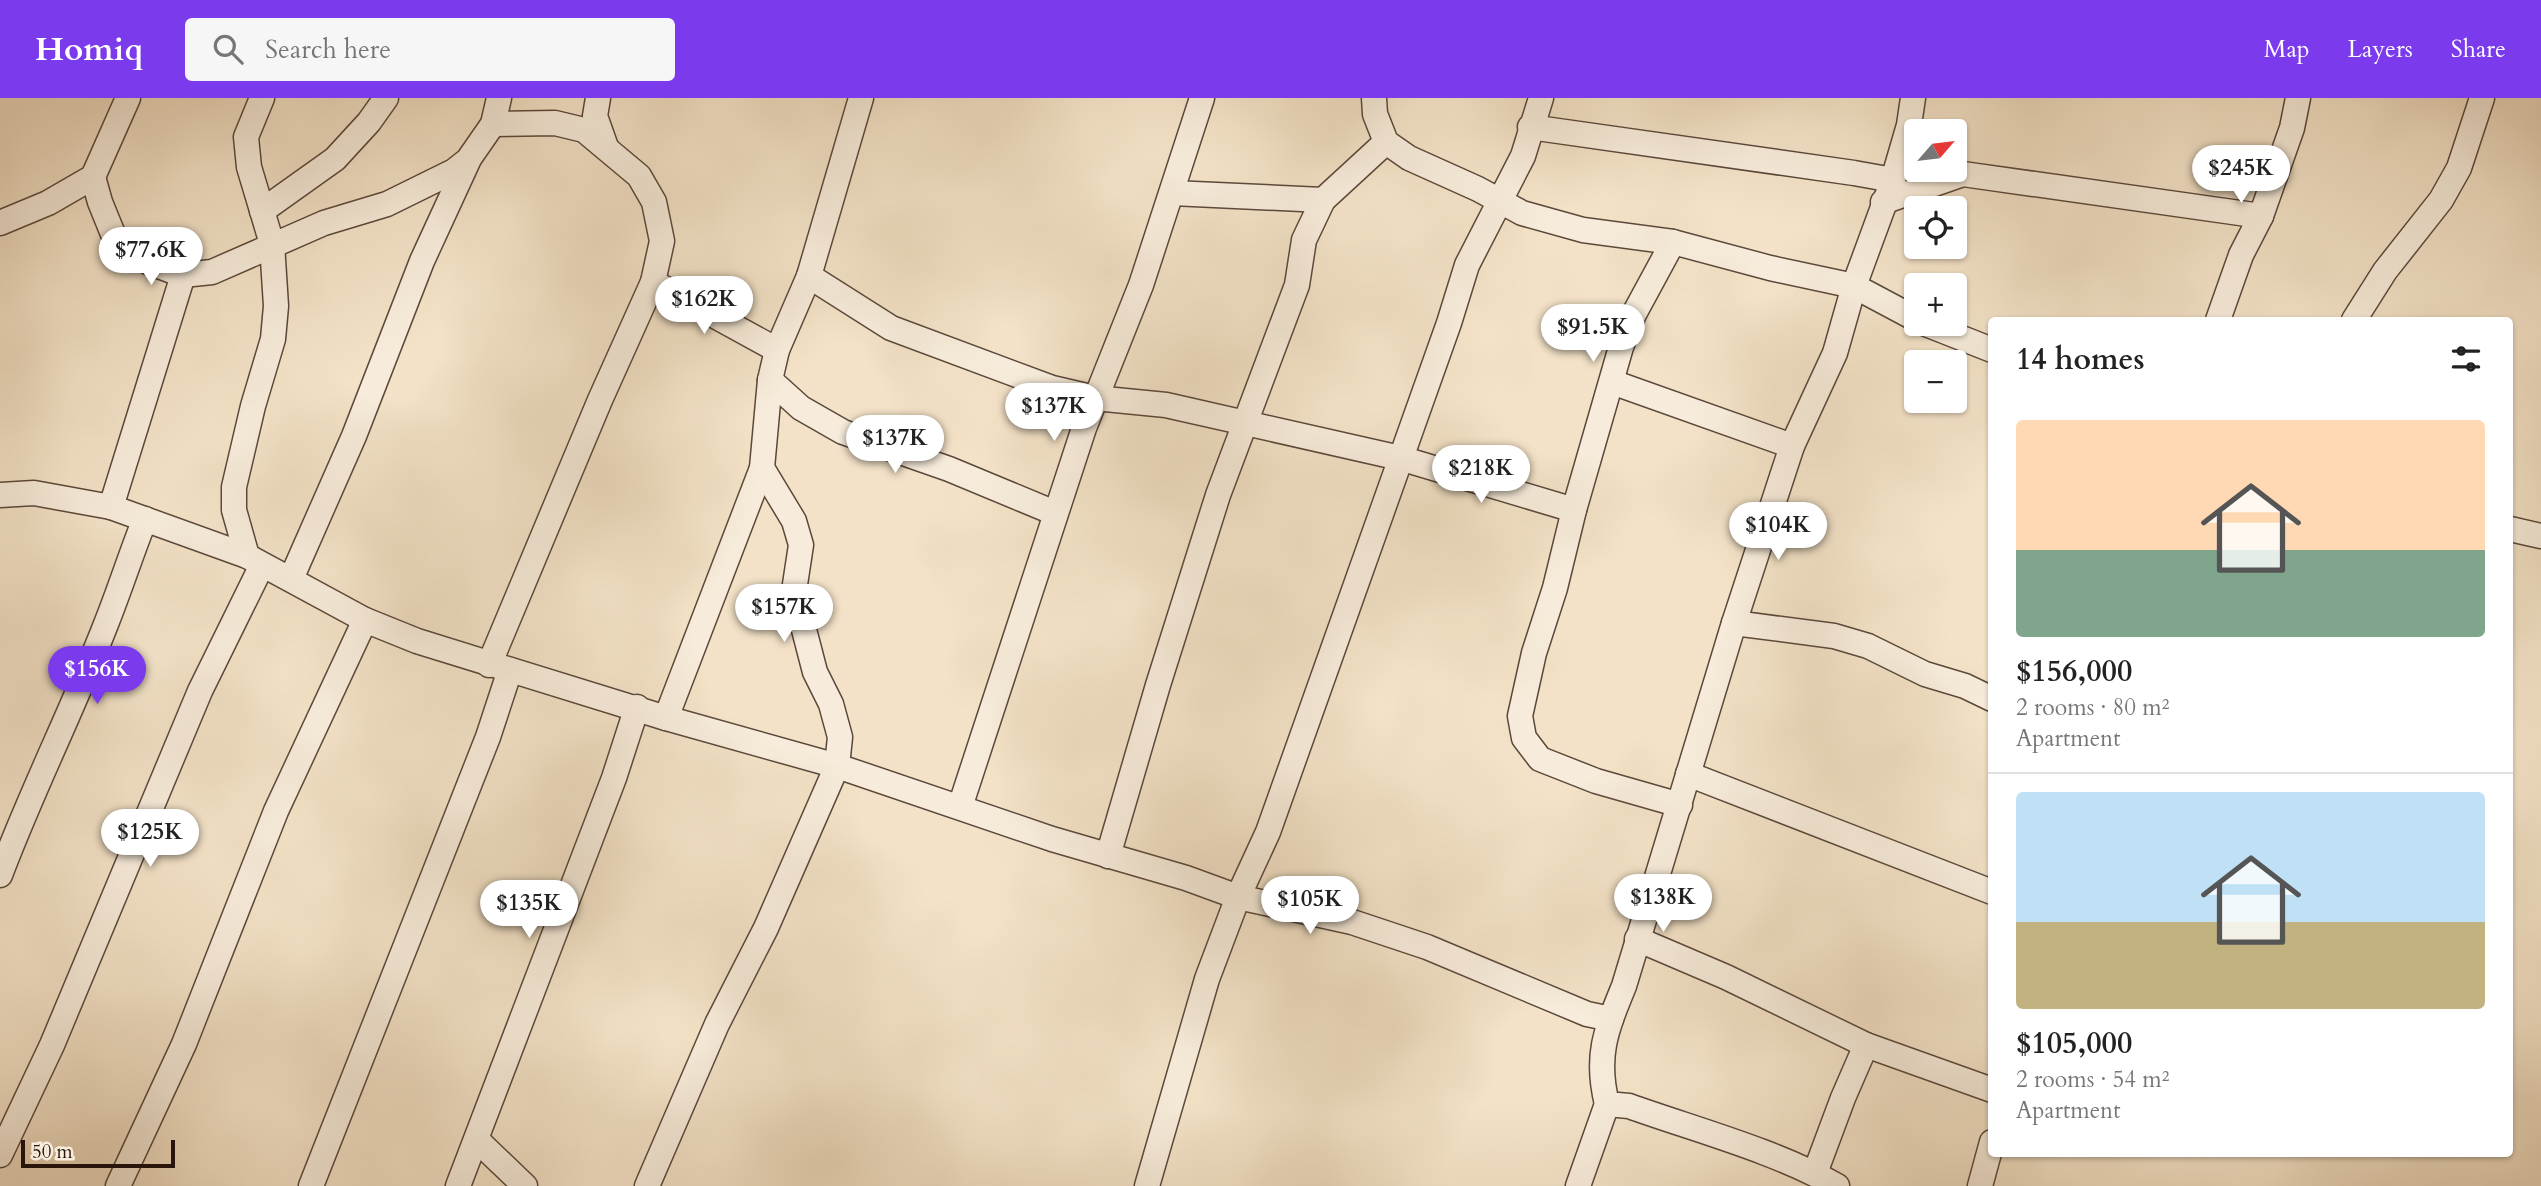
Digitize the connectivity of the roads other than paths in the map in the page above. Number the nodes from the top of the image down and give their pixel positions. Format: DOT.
graph roads {
  1 [pos="128,98"];
  2 [pos="262,98"];
  3 [pos="386,98"];
  4 [pos="499,98"];
  5 [pos="598,98"];
  6 [pos="861,98"];
  7 [pos="1202,98"];
  8 [pos="1374,98"];
  9 [pos="1541,98"];
  10 [pos="1913,98"];
  11 [pos="2298,98"];
  12 [pos="2482,98"];
  13 [pos="1913,119"];
  14 [pos="493,124"];
  15 [pos="1530,127"];
  16 [pos="1387,142"];
  17 [pos="606,147"];
  18 [pos="1904,153"];
  19 [pos="468,160"];
  20 [pos="1967,173"];
  21 [pos="93,177"];
  22 [pos="1921,182"];
  23 [pos="1888,191"];
  24 [pos="1172,194"];
  25 [pos="1323,200"];
  26 [pos="1499,201"];
  27 [pos="262,211"];
  28 [pos="2261,216"];
  29 [pos="0,223"];
  30 [pos="1673,242"];
  31 [pos="272,244"];
  32 [pos="183,275"];
  33 [pos="809,276"];
  34 [pos="653,282"];
  35 [pos="1854,286"];
  36 [pos="1904,313"];
  37 [pos="2219,317"];
  38 [pos="2356,317"];
  39 [pos="1956,336"];
  40 [pos="1988,348"];
  41 [pos="777,350"];
  42 [pos="770,380"];
  43 [pos="1612,382"];
  44 [pos="1095,398"];
  45 [pos="1244,424"];
  46 [pos="1792,446"];
  47 [pos="1400,458"];
  48 [pos="762,468"];
  49 [pos="0,495"];
  50 [pos="111,507"];
  51 [pos="1574,510"];
  52 [pos="1055,513"];
  53 [pos="145,519"];
  54 [pos="2513,530"];
  55 [pos="2541,536"];
  56 [pos="254,560"];
  57 [pos="291,579"];
  58 [pos="365,620"];
  59 [pos="1734,623"];
  60 [pos="499,667"];
  61 [pos="1988,697"];
  62 [pos="637,707"];
  63 [pos="666,718"];
  64 [pos="837,766"];
  65 [pos="1688,774"];
  66 [pos="1680,805"];
  67 [pos="960,807"];
  68 [pos="1108,856"];
  69 [pos="0,875"];
  70 [pos="1988,890"];
  71 [pos="1238,897"];
  72 [pos="1637,939"];
  73 [pos="1611,1019"];
  74 [pos="1866,1045"];
  75 [pos="1988,1089"];
  76 [pos="1607,1104"];
  77 [pos="477,1140"];
  78 [pos="0,1155"];
  79 [pos="1988,1157"];
  80 [pos="1815,1173"];
  81 [pos="118,1186"];
  82 [pos="311,1186"];
  83 [pos="458,1186"];
  84 [pos="525,1186"];
  85 [pos="648,1186"];
  86 [pos="1147,1186"];
  87 [pos="1578,1186"];
  88 [pos="1837,1186"];
  89 [pos="1980,1186"];
  1 -- 21 [label="street"];
  2 -- 27 [label="street"];
  3 -- 27 [label="street"];
  4 -- 14 [label="street"];
  5 -- 17 [label="street"];
  6 -- 33 [label="street"];
  7 -- 24 [label="street"];
  8 -- 16 [label="street"];
  9 -- 15 [label="street"];
  10 -- 13 [label="street"];
  11 -- 28 [label="street"];
  12 -- 38 [label="street"];
  14 -- 17 [label="street"];
  14 -- 19 [label="street"];
  15 -- 23 [label="street"];
  15 -- 26 [label="street"];
  16 -- 25 [label="street"];
  16 -- 26 [label="street"];
  17 -- 34 [label="street"];
  18 -- 23 [label="street"];
  19 -- 31 [label="street"];
  19 -- 57 [label="street"];
  20 -- 28 [label="street"];
  21 -- 29 [label="street"];
  21 -- 32 [label="street"];
  22 -- 23 [label="street"];
  23 -- 35 [label="street"];
  24 -- 25 [label="street"];
  24 -- 44 [label="street"];
  25 -- 45 [label="street"];
  26 -- 30 [label="street"];
  26 -- 47 [label="street"];
  27 -- 31 [label="street"];
  28 -- 37 [label="street"];
  30 -- 35 [label="street"];
  30 -- 43 [label="street"];
  31 -- 32 [label="street"];
  31 -- 56 [label="street"];
  32 -- 50 [label="street"];
  33 -- 41 [label="street"];
  33 -- 44 [label="street"];
  34 -- 41 [label="street"];
  34 -- 60 [label="street"];
  35 -- 36 [label="street"];
  35 -- 46 [label="street"];
  39 -- 40 [label="street"];
  41 -- 42 [label="street"];
  42 -- 48 [label="street"];
  42 -- 52 [label="street"];
  43 -- 46 [label="street"];
  43 -- 51 [label="street"];
  44 -- 45 [label="street"];
  44 -- 52 [label="street"];
  45 -- 47 [label="street"];
  45 -- 68 [label="street"];
  46 -- 59 [label="street"];
  47 -- 51 [label="street"];
  47 -- 71 [label="street"];
  48 -- 63 [label="street"];
  48 -- 64 [label="street"];
  49 -- 50 [label="street"];
  50 -- 53 [label="street"];
  51 -- 66 [label="street"];
  52 -- 67 [label="street"];
  53 -- 56 [label="street"];
  53 -- 69 [label="street"];
  54 -- 55 [label="street"];
  56 -- 57 [label="street"];
  56 -- 78 [label="street"];
  57 -- 58 [label="street"];
  58 -- 60 [label="street"];
  58 -- 81 [label="street"];
  59 -- 61 [label="street"];
  59 -- 65 [label="street"];
  60 -- 62 [label="street"];
  60 -- 82 [label="street"];
  62 -- 63 [label="street"];
  62 -- 77 [label="street"];
  63 -- 64 [label="street"];
  64 -- 67 [label="street"];
  64 -- 85 [label="street"];
  65 -- 66 [label="street"];
  65 -- 70 [label="street"];
  66 -- 72 [label="street"];
  67 -- 68 [label="street"];
  68 -- 71 [label="street"];
  71 -- 73 [label="street"];
  71 -- 86 [label="street"];
  72 -- 73 [label="street"];
  72 -- 74 [label="street"];
  73 -- 76 [label="street"];
  74 -- 75 [label="street"];
  74 -- 80 [label="street"];
  76 -- 80 [label="street"];
  76 -- 87 [label="street"];
  77 -- 83 [label="street"];
  77 -- 84 [label="street"];
  79 -- 89 [label="street"];
  80 -- 88 [label="street"];
}
